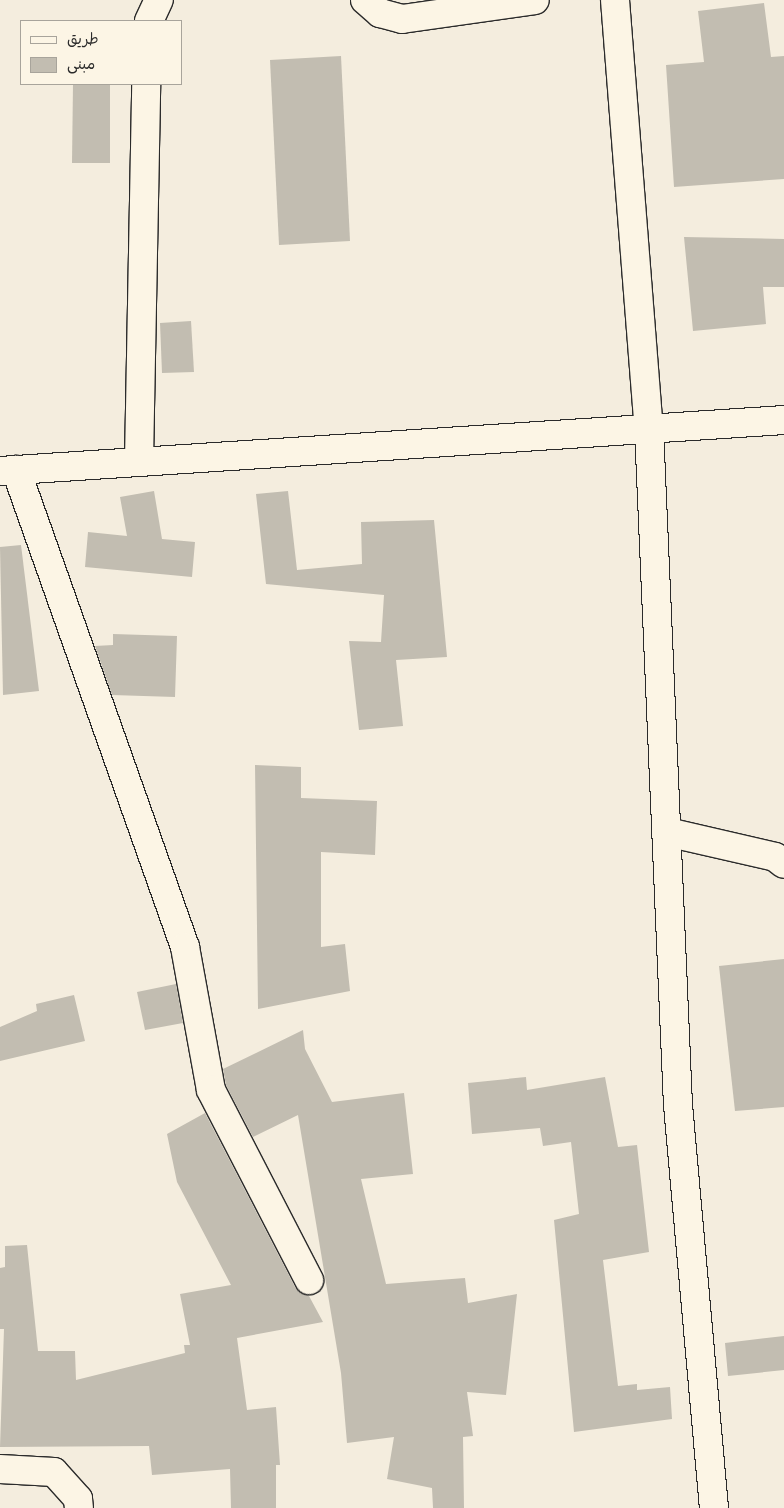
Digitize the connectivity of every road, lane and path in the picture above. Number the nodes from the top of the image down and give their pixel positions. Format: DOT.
graph roads {
  1 [pos="159,0"];
  2 [pos="365,0"];
  3 [pos="535,0"];
  4 [pos="615,0"];
  5 [pos="149,20"];
  6 [pos="146,85"];
  7 [pos="784,420"];
  8 [pos="650,428"];
  9 [pos="139,461"];
  10 [pos="8,470"];
  11 [pos="667,832"];
  12 [pos="784,864"];
  13 [pos="308,1280"];
  14 [pos="0,1469"];
  15 [pos="79,1508"];
  16 [pos="714,1508"];
  1 -- 5 [label="street"];
  2 -- 3 [label="street"];
  4 -- 8 [label="street"];
  6 -- 9 [label="street"];
  7 -- 8 [label="street"];
  8 -- 9 [label="street"];
  8 -- 11 [label="street"];
  9 -- 10 [label="street"];
  10 -- 13 [label="street"];
  11 -- 12 [label="street"];
  11 -- 16 [label="street"];
  14 -- 15 [label="street"];
}
